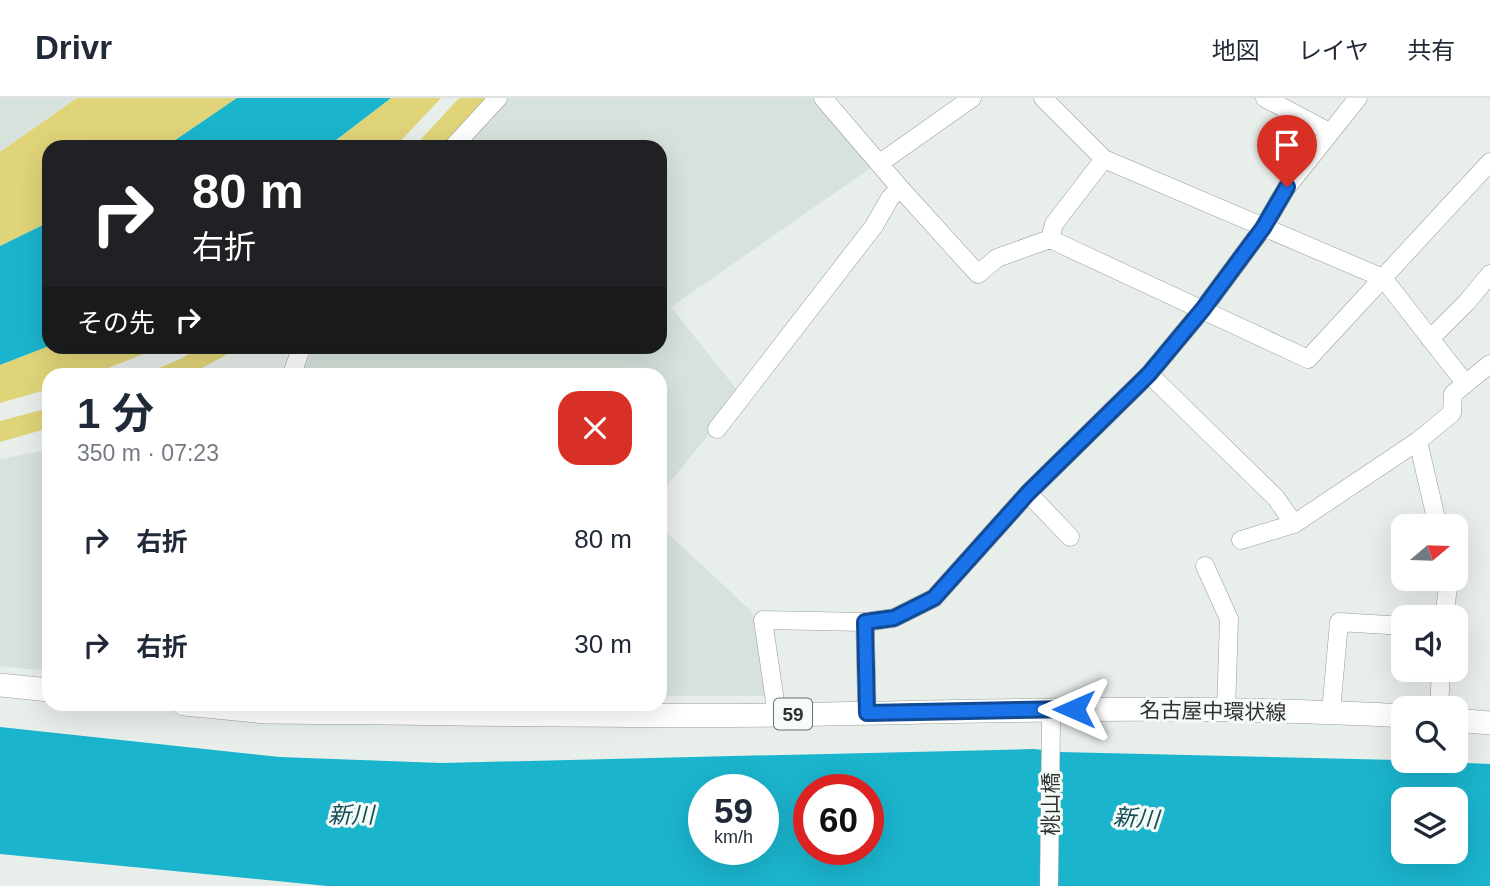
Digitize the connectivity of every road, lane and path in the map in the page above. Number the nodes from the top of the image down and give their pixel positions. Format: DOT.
graph roads {
  1 [pos="498,98"];
  2 [pos="823,98"];
  3 [pos="972,98"];
  4 [pos="1043,98"];
  5 [pos="1265,98"];
  6 [pos="1358,98"];
  7 [pos="1329,132"];
  8 [pos="459,140"];
  9 [pos="1104,159"];
  10 [pos="1490,162"];
  11 [pos="880,163"];
  12 [pos="900,188"];
  13 [pos="1263,228"];
  14 [pos="1050,239"];
  15 [pos="1490,274"];
  16 [pos="1383,278"];
  17 [pos="1203,309"];
  18 [pos="1430,339"];
  19 [pos="1490,364"];
  20 [pos="1149,374"];
  21 [pos="1465,383"];
  22 [pos="717,429"];
  23 [pos="1418,440"];
  24 [pos="1028,493"];
  25 [pos="1435,514"];
  26 [pos="1294,524"];
  27 [pos="1070,537"];
  28 [pos="1241,540"];
  29 [pos="1205,566"];
  30 [pos="865,622"];
  31 [pos="1391,625"];
  32 [pos="0,685"];
  33 [pos="42,689"];
  34 [pos="486,711"];
  35 [pos="1226,711"];
  36 [pos="1331,712"];
  37 [pos="867,713"];
  38 [pos="777,715"];
  39 [pos="1391,715"];
  40 [pos="1050,716"];
  41 [pos="1468,721"];
  42 [pos="1490,723"];
  43 [pos="1049,886"];
  1 -- 8 [label="street"];
  2 -- 11 [label="street"];
  3 -- 11 [label="street"];
  4 -- 9 [label="street"];
  5 -- 7 [label="street"];
  6 -- 7 [label="street"];
  7 -- 13 [label="street"];
  9 -- 13 [label="street"];
  9 -- 14 [label="street"];
  10 -- 16 [label="street"];
  11 -- 12 [label="street"];
  12 -- 14 [label="street"];
  12 -- 22 [label="street"];
  13 -- 16 [label="street"];
  13 -- 17 [label="street"];
  14 -- 17 [label="street"];
  15 -- 18 [label="street"];
  16 -- 17 [label="street"];
  16 -- 18 [label="street"];
  17 -- 20 [label="street"];
  18 -- 21 [label="street"];
  19 -- 21 [label="street"];
  20 -- 24 [label="street"];
  20 -- 26 [label="street"];
  21 -- 23 [label="street"];
  23 -- 25 [label="street"];
  23 -- 26 [label="street"];
  24 -- 27 [label="street"];
  24 -- 30 [label="street"];
  26 -- 28 [label="street"];
  29 -- 35 [label="street"];
  30 -- 37 [label="street"];
  30 -- 38 [label="street"];
  31 -- 36 [label="street"];
  32 -- 33 [label="main road"];
  34 -- 38 [label="main road, 名古屋中環状線 / 59"];
  35 -- 36 [label="main road, 名古屋中環状線 / 59"];
  35 -- 40 [label="main road, 名古屋中環状線 / 59"];
  36 -- 39 [label="main road, 名古屋中環状線 / 59"];
  37 -- 38 [label="main road, 名古屋中環状線 / 59"];
  37 -- 40 [label="main road, 名古屋中環状線 / 59"];
  40 -- 43 [label="street, 桃山橋"];
  41 -- 42 [label="main road"];
}
